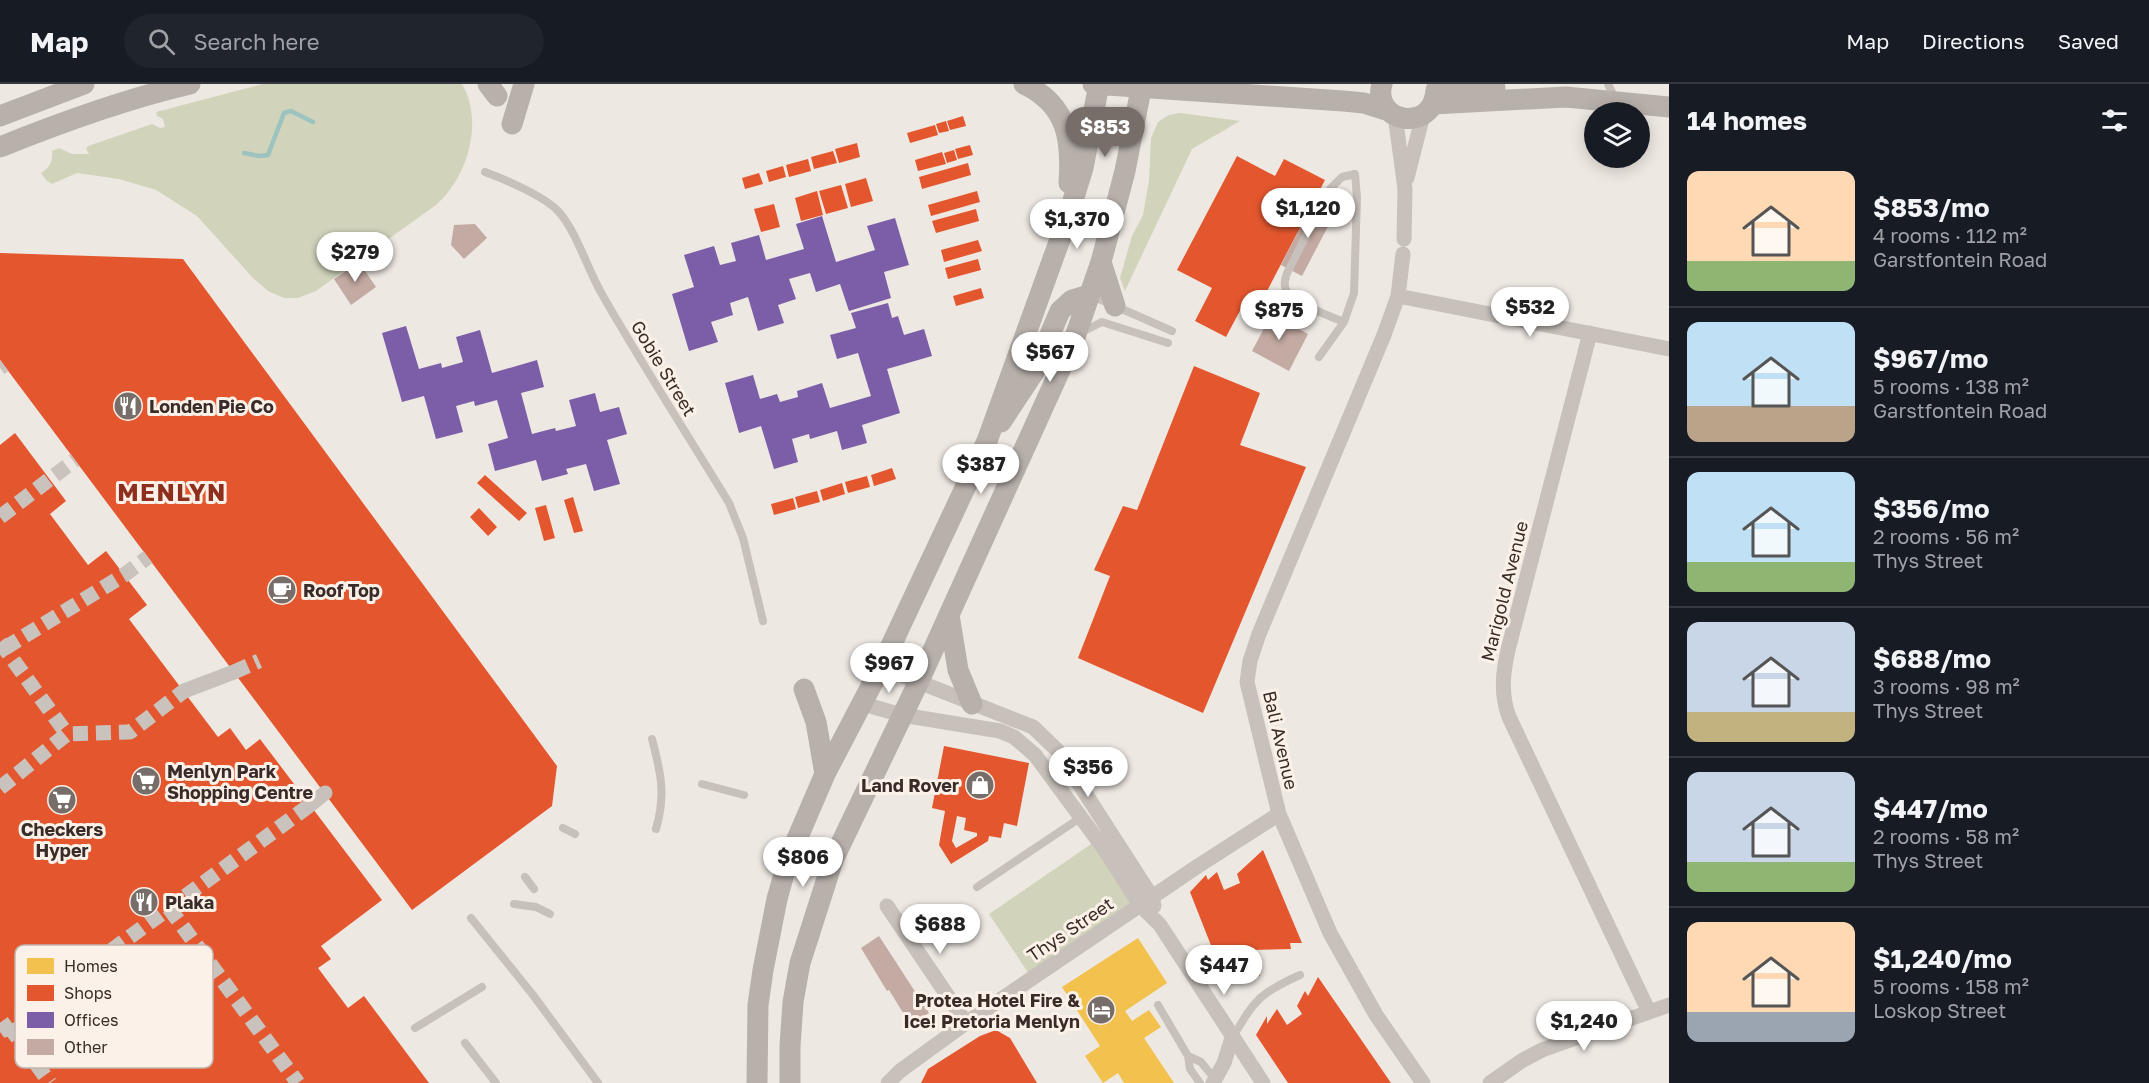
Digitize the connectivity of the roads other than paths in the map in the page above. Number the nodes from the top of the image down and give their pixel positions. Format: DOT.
graph roads {
  1 [pos="84,84"];
  2 [pos="190,84"];
  3 [pos="524,84"];
  4 [pos="1024,84"];
  5 [pos="1097,84"];
  6 [pos="1382,84"];
  7 [pos="1444,84"];
  8 [pos="1141,86"];
  9 [pos="1613,93"];
  10 [pos="1507,94"];
  11 [pos="1430,101"];
  12 [pos="1669,107"];
  13 [pos="1392,113"];
  14 [pos="0,116"];
  15 [pos="512,124"];
  16 [pos="0,147"];
  17 [pos="485,172"];
  18 [pos="1405,179"];
  19 [pos="1067,220"];
  20 [pos="1101,262"];
  21 [pos="1089,295"];
  22 [pos="1398,296"];
  23 [pos="1115,306"];
  24 [pos="1344,322"];
  25 [pos="1172,332"];
  26 [pos="1590,333"];
  27 [pos="1075,337"];
  28 [pos="1168,343"];
  29 [pos="1669,349"];
  30 [pos="1319,357"];
  31 [pos="987,441"];
  32 [pos="949,615"];
  33 [pos="763,621"];
  34 [pos="881,667"];
  35 [pos="234,672"];
  36 [pos="919,681"];
  37 [pos="804,689"];
  38 [pos="184,691"];
  39 [pos="863,704"];
  40 [pos="972,704"];
  41 [pos="902,715"];
  42 [pos="652,739"];
  43 [pos="825,774"];
  44 [pos="702,784"];
  45 [pos="325,793"];
  46 [pos="744,795"];
  47 [pos="310,805"];
  48 [pos="1095,809"];
  49 [pos="1278,814"];
  50 [pos="1081,818"];
  51 [pos="563,828"];
  52 [pos="656,829"];
  53 [pos="575,834"];
  54 [pos="525,877"];
  55 [pos="977,887"];
  56 [pos="534,889"];
  57 [pos="1146,901"];
  58 [pos="514,904"];
  59 [pos="887,906"];
  60 [pos="550,914"];
  61 [pos="471,918"];
  62 [pos="1300,975"];
  63 [pos="482,987"];
  64 [pos="1158,1005"];
  65 [pos="1669,1005"];
  66 [pos="1649,1012"];
  67 [pos="966,1023"];
  68 [pos="415,1028"];
  69 [pos="1232,1038"];
  70 [pos="465,1043"];
  71 [pos="1188,1056"];
  72 [pos="1209,1082"];
  73 [pos="496,1083"];
  74 [pos="598,1083"];
  75 [pos="757,1083"];
  76 [pos="790,1083"];
  77 [pos="888,1083"];
  78 [pos="1263,1083"];
  79 [pos="1424,1083"];
  80 [pos="1490,1083"];
  1 -- 14 [label="main road"];
  2 -- 16 [label="main road"];
  3 -- 15 [label="main road"];
  4 -- 19 [label="main road"];
  5 -- 8 [label="main road"];
  5 -- 19 [label="main road"];
  6 -- 13 [label="main road"];
  7 -- 10 [label="main road"];
  8 -- 13 [label="main road"];
  8 -- 20 [label="main road"];
  9 -- 10 [label="main road"];
  9 -- 12 [label="main road"];
  10 -- 11 [label="main road"];
  11 -- 13 [label="main road"];
  11 -- 18 [label="street, Bali Avenue"];
  13 -- 18 [label="street, Bali Avenue"];
  17 -- 33 [label="lane, Gobie Street"];
  18 -- 22 [label="street, Bali Avenue"];
  19 -- 31 [label="main road"];
  20 -- 21 [label="main road"];
  20 -- 23 [label="main road"];
  21 -- 23 [label="lane"];
  21 -- 27 [label="main road"];
  21 -- 31 [label="main road"];
  22 -- 26 [label="street"];
  22 -- 49 [label="street, Bali Avenue"];
  23 -- 25 [label="lane"];
  24 -- 24 [label="lane"];
  24 -- 30 [label="lane"];
  26 -- 29 [label="street"];
  26 -- 66 [label="street, Marigold Avenue"];
  27 -- 28 [label="lane"];
  27 -- 32 [label="main road"];
  31 -- 34 [label="main road"];
  32 -- 36 [label="main road"];
  32 -- 40 [label="main road"];
  34 -- 36 [label="street"];
  34 -- 39 [label="main road"];
  35 -- 38 [label="street"];
  36 -- 40 [label="street"];
  36 -- 41 [label="main road"];
  37 -- 43 [label="main road"];
  39 -- 41 [label="street"];
  39 -- 43 [label="main road"];
  40 -- 48 [label="street"];
  41 -- 50 [label="street"];
  41 -- 76 [label="main road"];
  42 -- 52 [label="lane"];
  43 -- 75 [label="main road"];
  44 -- 46 [label="lane"];
  45 -- 47 [label="street"];
  48 -- 50 [label="lane"];
  48 -- 57 [label="street"];
  49 -- 57 [label="street, Thys Street"];
  49 -- 79 [label="street, Bali Avenue"];
  50 -- 55 [label="lane"];
  50 -- 57 [label="street"];
  51 -- 53 [label="lane"];
  54 -- 56 [label="lane"];
  57 -- 67 [label="street, Thys Street"];
  57 -- 69 [label="street"];
  58 -- 60 [label="lane"];
  59 -- 67 [label="street"];
  61 -- 74 [label="lane"];
  62 -- 69 [label="lane"];
  63 -- 68 [label="lane"];
  64 -- 71 [label="lane"];
  65 -- 66 [label="street"];
  66 -- 80 [label="street"];
  67 -- 77 [label="street, Thys Street"];
  69 -- 72 [label="street"];
  69 -- 78 [label="street"];
  70 -- 73 [label="lane"];
  71 -- 72 [label="lane"];
  71 -- 72 [label="lane"];
}
